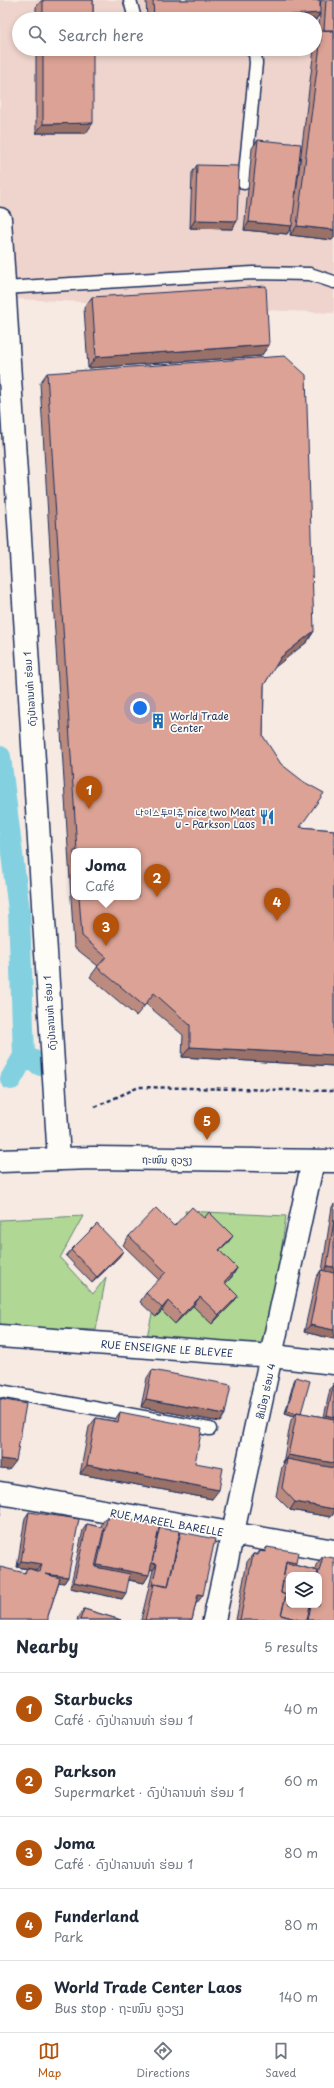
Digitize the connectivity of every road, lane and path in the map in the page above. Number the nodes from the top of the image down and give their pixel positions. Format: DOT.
graph roads {
  1 [pos="130,0"];
  2 [pos="133,12"];
  3 [pos="255,56"];
  4 [pos="244,183"];
  5 [pos="0,219"];
  6 [pos="334,282"];
  7 [pos="4,288"];
  8 [pos="334,1091"];
  9 [pos="95,1107"];
  10 [pos="59,1159"];
  11 [pos="0,1161"];
  12 [pos="324,1161"];
  13 [pos="0,1336"];
  14 [pos="272,1356"];
  15 [pos="334,1363"];
  16 [pos="0,1391"];
  17 [pos="210,1429"];
  18 [pos="0,1493"];
  19 [pos="233,1534"];
  20 [pos="334,1551"];
  21 [pos="214,1620"];
  1 -- 2 [label="lane"];
  3 -- 4 [label="lane"];
  5 -- 7 [label="street, ດົງປ່າລານທ່າ ຮ່ອມ 1"];
  6 -- 7 [label="lane"];
  7 -- 10 [label="street, ດົງປ່າລານທ່າ ຮ່ອມ 1"];
  8 -- 9 [label="path"];
  10 -- 11 [label="street, ຖະໜົນ ຄູວຽງ"];
  10 -- 12 [label="street, ຖະໜົນ ຄູວຽງ"];
  12 -- 14 [label="street, ສີເມືອງ ຮ່ອມ 4"];
  13 -- 14 [label="street, RUE ENSEIGNE LE BLEVEE"];
  14 -- 15 [label="street, RUE ENSEIGNE LE BLEVEE"];
  14 -- 19 [label="street, ສີເມືອງ ຮ່ອມ 4"];
  16 -- 17 [label="lane"];
  18 -- 19 [label="street, RUE MAREEL BARELLE"];
  19 -- 20 [label="street, RUE MAREEL BARELLE"];
  19 -- 21 [label="street, ສີເມືອງ ຮ່ອມ 4"];
}
